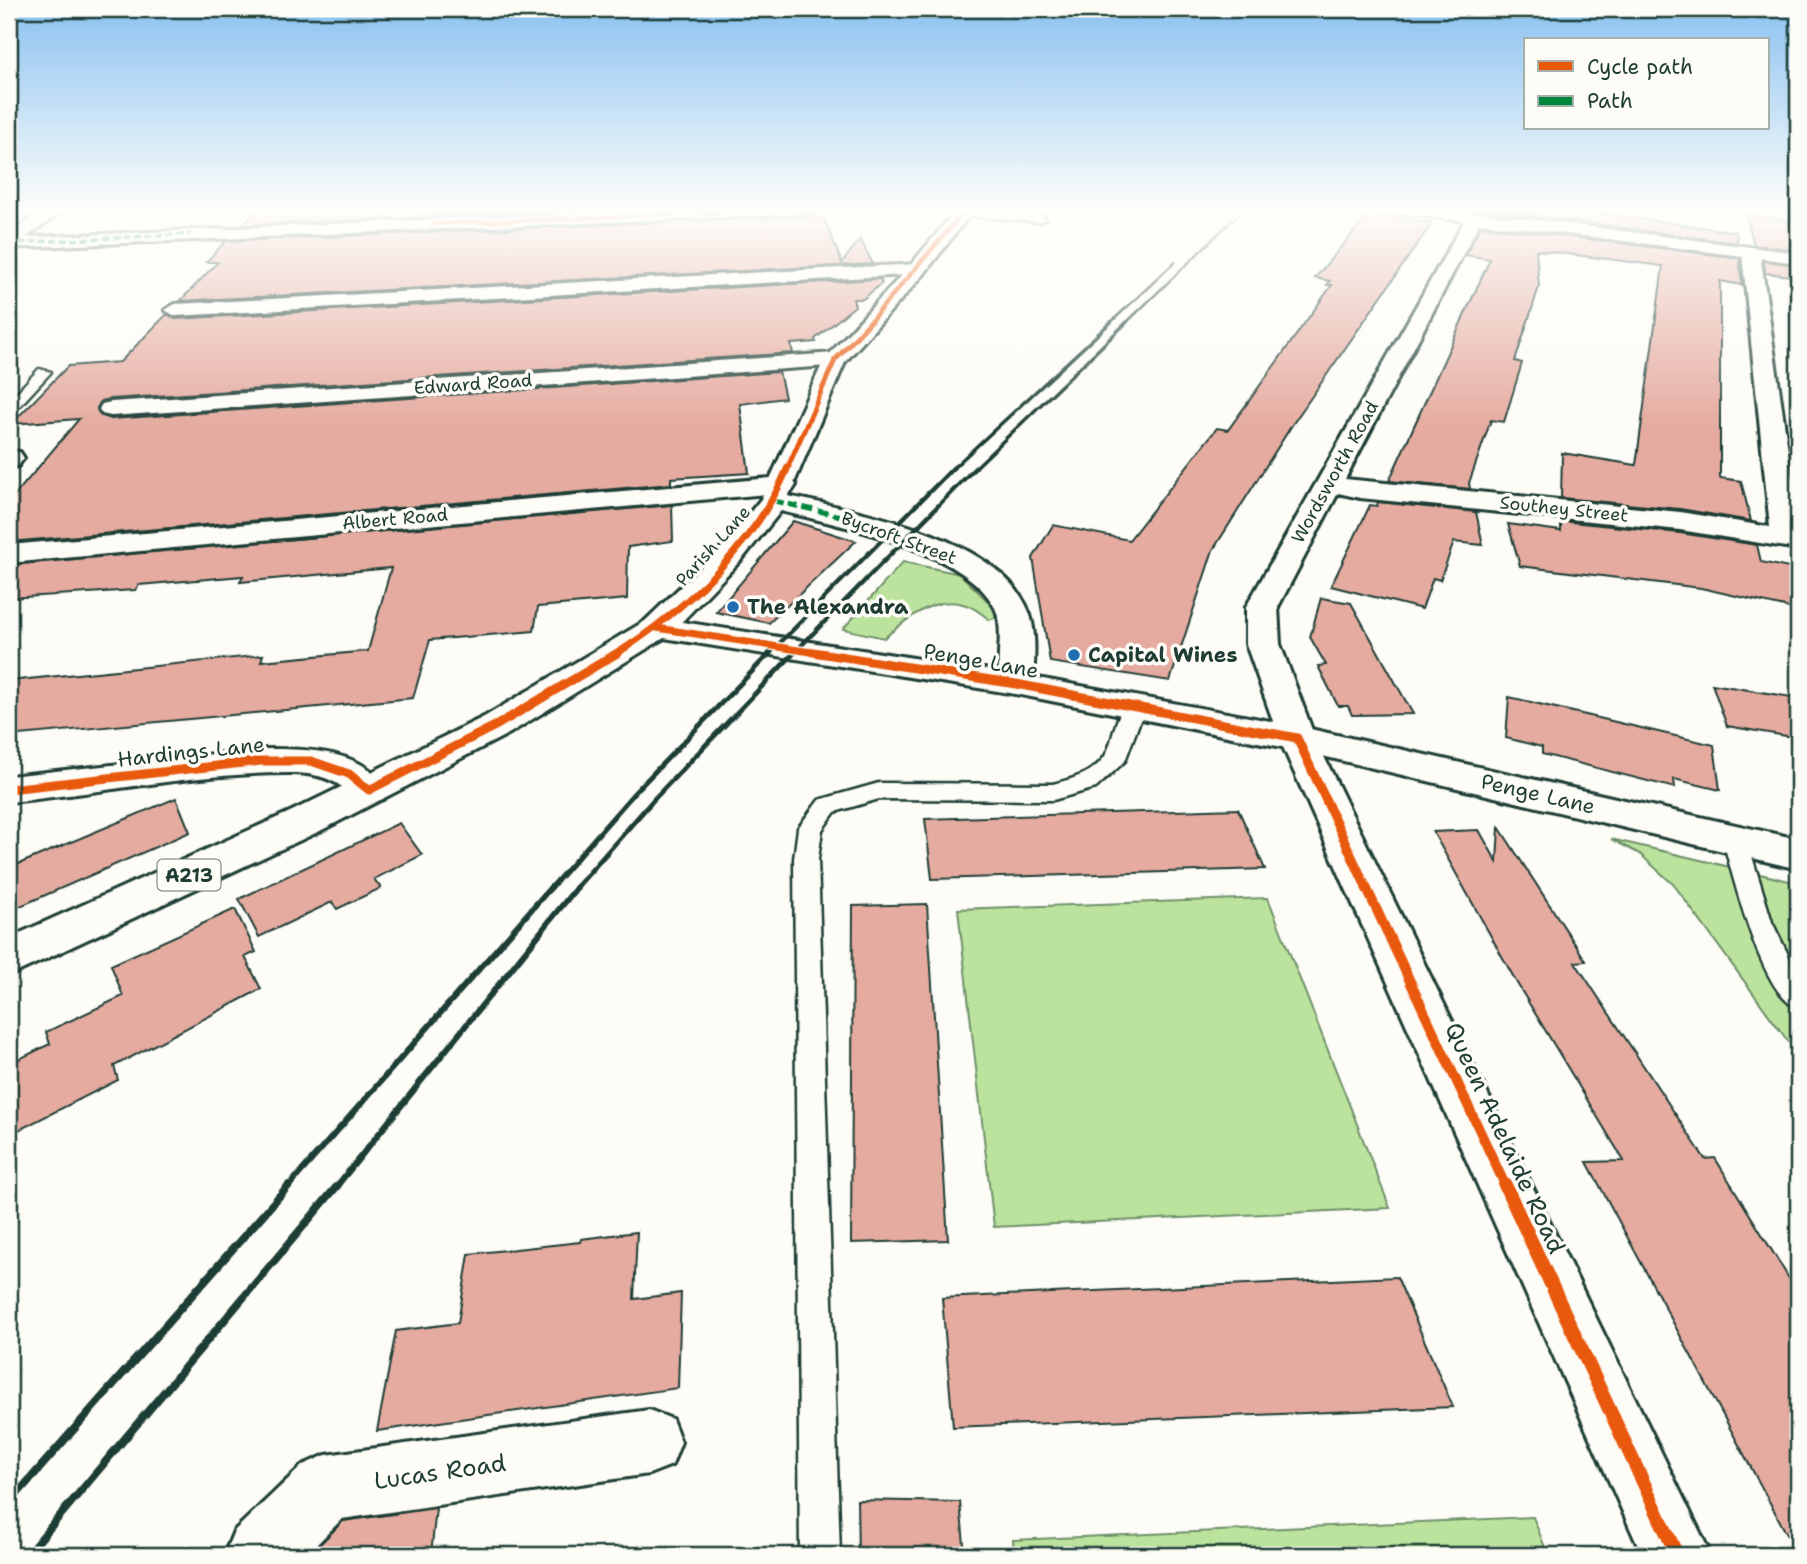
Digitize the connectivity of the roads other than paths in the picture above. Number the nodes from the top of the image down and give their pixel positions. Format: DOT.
graph roads {
  1 [pos="714,281"];
  2 [pos="908,281"];
  3 [pos="1426,281"];
  4 [pos="1755,281"];
  5 [pos="175,310"];
  6 [pos="835,360"];
  7 [pos="44,372"];
  8 [pos="9,409"];
  9 [pos="111,409"];
  10 [pos="1329,483"];
  11 [pos="778,493"];
  12 [pos="1792,539"];
  13 [pos="9,554"];
  14 [pos="657,628"];
  15 [pos="1016,684"];
  16 [pos="1134,707"];
  17 [pos="1297,738"];
  18 [pos="9,789"];
  19 [pos="369,790"];
  20 [pos="1735,840"];
  21 [pos="1798,854"];
  22 [pos="9,958"];
  23 [pos="1798,997"];
  24 [pos="649,1442"];
  25 [pos="258,1555"];
  26 [pos="820,1555"];
  27 [pos="1677,1555"];
  1 -- 5 [label="street"];
  2 -- 6 [label="street, Parish Lane / A213"];
  3 -- 10 [label="street, Wordsworth Road"];
  4 -- 12 [label="street"];
  6 -- 9 [label="street, Edward Road"];
  6 -- 11 [label="street, Parish Lane / A213"];
  7 -- 8 [label="lane"];
  10 -- 12 [label="street, Southey Street"];
  10 -- 17 [label="street, Wordsworth Road"];
  11 -- 13 [label="street, Albert Road"];
  11 -- 14 [label="street, Parish Lane / A213"];
  11 -- 15 [label="street, Bycroft Street"];
  14 -- 15 [label="street, Penge Lane"];
  14 -- 19 [label="street, Parish Lane / A213"];
  15 -- 16 [label="street, Penge Lane"];
  16 -- 17 [label="street, Penge Lane"];
  16 -- 26 [label="lane"];
  17 -- 20 [label="street, Penge Lane"];
  17 -- 27 [label="street, Queen Adelaide Road"];
  18 -- 19 [label="street, Hardings Lane"];
  19 -- 22 [label="street, Parish Lane / A213"];
  20 -- 21 [label="street, Penge Lane"];
  20 -- 23 [label="lane"];
  24 -- 25 [label="street, Lucas Road"];
}
